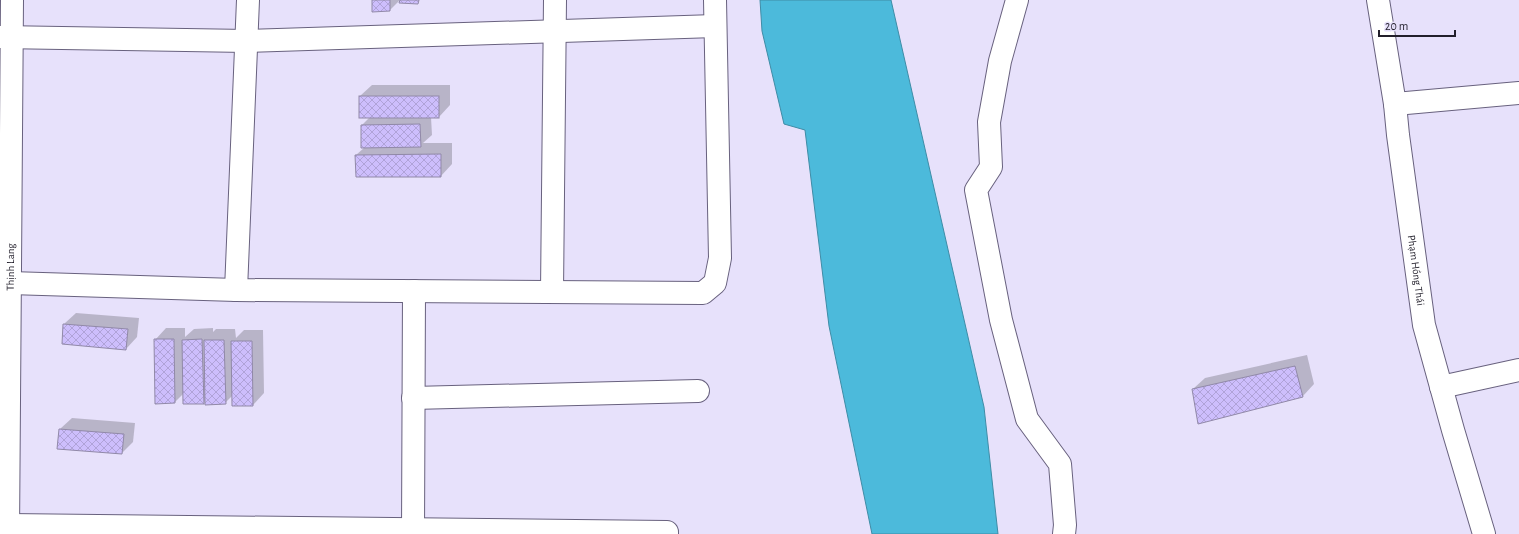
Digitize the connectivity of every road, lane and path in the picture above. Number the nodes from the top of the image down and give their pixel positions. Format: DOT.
graph roads {
  1 [pos="12,0"];
  2 [pos="248,0"];
  3 [pos="555,0"];
  4 [pos="715,0"];
  5 [pos="1017,0"];
  6 [pos="1378,0"];
  7 [pos="714,26"];
  8 [pos="555,30"];
  9 [pos="6,38"];
  10 [pos="247,41"];
  11 [pos="1519,93"];
  12 [pos="1395,104"];
  13 [pos="10,283"];
  14 [pos="236,290"];
  15 [pos="414,291"];
  16 [pos="552,292"];
  17 [pos="1519,370"];
  18 [pos="1441,387"];
  19 [pos="698,390"];
  20 [pos="414,398"];
  21 [pos="8,530"];
  22 [pos="259,531"];
  23 [pos="413,532"];
  24 [pos="667,534"];
  25 [pos="1064,534"];
  26 [pos="1484,534"];
  1 -- 9 [label="street, Thịnh Lang"];
  2 -- 10 [label="street"];
  3 -- 8 [label="street"];
  4 -- 7 [label="street"];
  5 -- 25 [label="street"];
  6 -- 12 [label="street, Phạm Hồng Thái"];
  7 -- 8 [label="street"];
  7 -- 16 [label="street"];
  8 -- 10 [label="street"];
  8 -- 16 [label="street"];
  9 -- 10 [label="street"];
  9 -- 13 [label="street, Thịnh Lang"];
  10 -- 14 [label="street"];
  11 -- 12 [label="street"];
  12 -- 18 [label="street, Phạm Hồng Thái"];
  13 -- 14 [label="street"];
  13 -- 21 [label="street, Thịnh Lang"];
  14 -- 15 [label="street"];
  15 -- 16 [label="street"];
  15 -- 20 [label="street"];
  17 -- 18 [label="street"];
  18 -- 26 [label="street, Phạm Hồng Thái"];
  19 -- 20 [label="street"];
  20 -- 23 [label="street"];
  21 -- 22 [label="street"];
  22 -- 23 [label="street"];
  23 -- 24 [label="street"];
}
